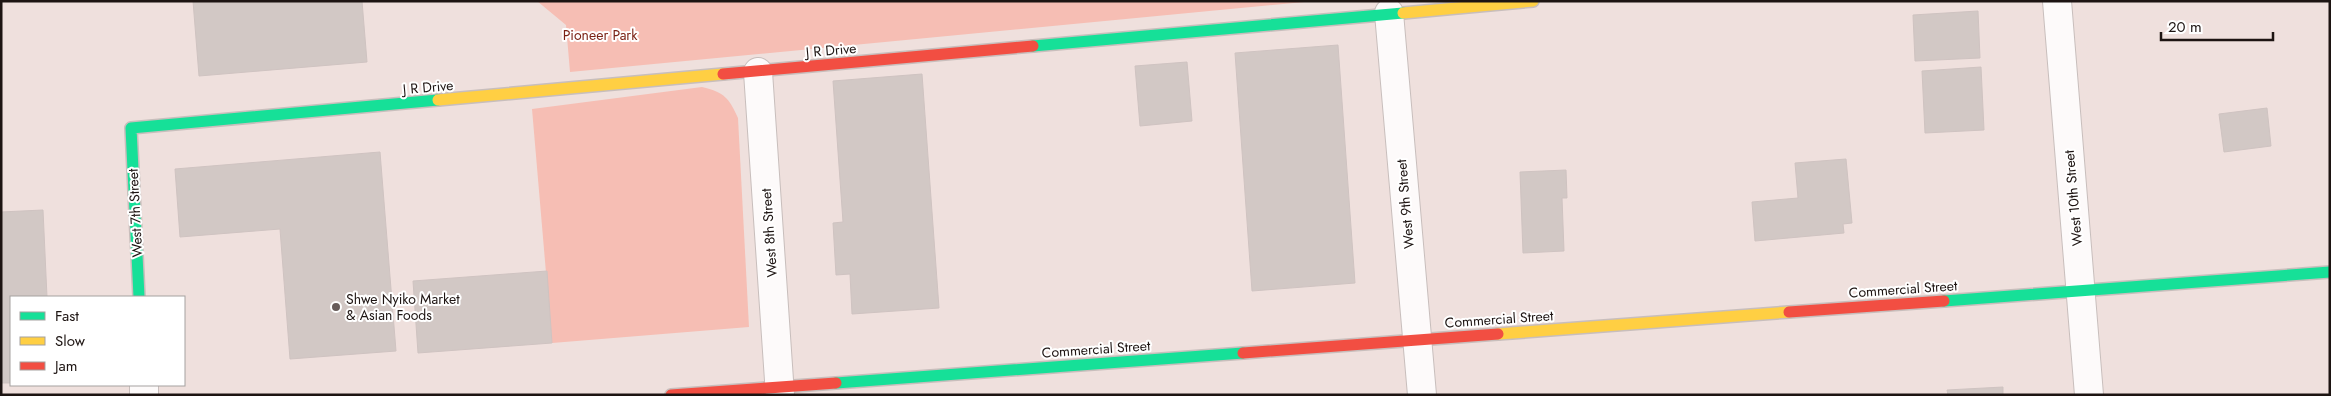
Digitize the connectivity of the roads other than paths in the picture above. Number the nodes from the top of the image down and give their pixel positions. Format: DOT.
graph roads {
  1 [pos="1534,1"];
  2 [pos="2057,1"];
  3 [pos="1389,13"];
  4 [pos="758,72"];
  5 [pos="131,128"];
  6 [pos="2330,272"];
  7 [pos="2080,291"];
  8 [pos="139,296"];
  9 [pos="1417,340"];
  10 [pos="779,391"];
  11 [pos="671,395"];
  12 [pos="1422,395"];
  13 [pos="2089,395"];
  1 -- 3 [label="street, J R Drive"];
  2 -- 7 [label="street, West 10th Street"];
  3 -- 4 [label="street, J R Drive"];
  3 -- 9 [label="street, West 9th Street"];
  4 -- 5 [label="street, J R Drive"];
  4 -- 10 [label="street, West 8th Street"];
  5 -- 8 [label="street, West 7th Street"];
  6 -- 7 [label="street, Commercial Street"];
  7 -- 9 [label="street, Commercial Street"];
  7 -- 13 [label="street, West 10th Street"];
  9 -- 10 [label="street, Commercial Street"];
  9 -- 12 [label="street, West 9th Street"];
  10 -- 11 [label="street, Commercial Street"];
}
